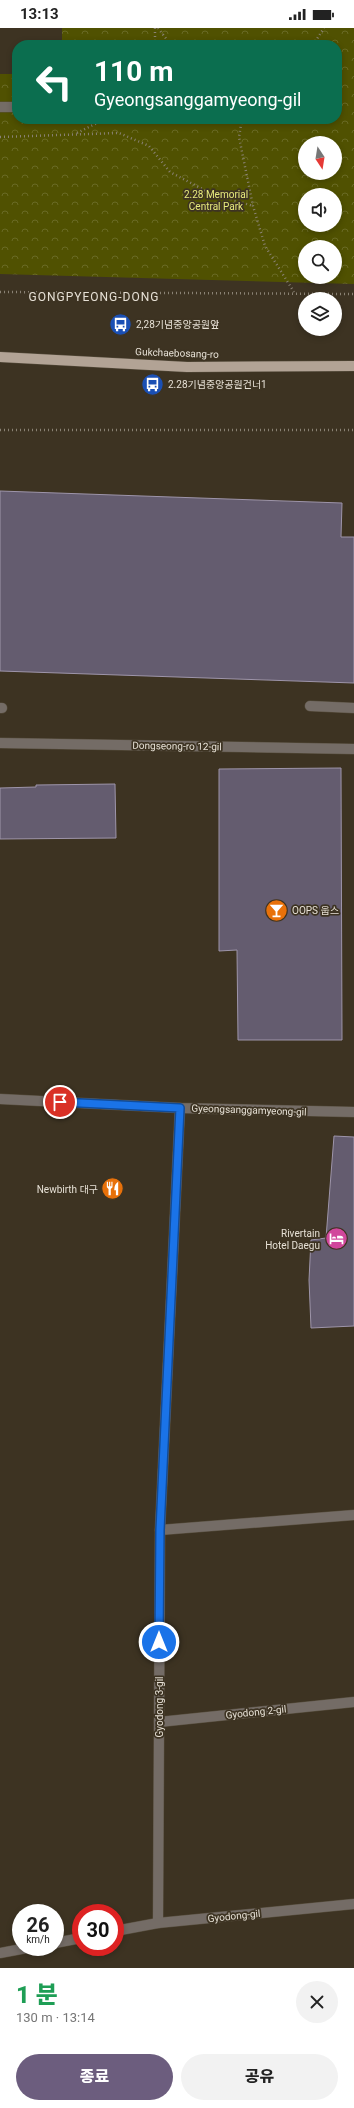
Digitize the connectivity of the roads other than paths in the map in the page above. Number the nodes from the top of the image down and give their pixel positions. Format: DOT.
graph roads {
  1 [pos="0,106"];
  2 [pos="12,106"];
  3 [pos="0,357"];
  4 [pos="354,366"];
  5 [pos="310,706"];
  6 [pos="354,708"];
  7 [pos="0,743"];
  8 [pos="354,749"];
  9 [pos="0,1099"];
  10 [pos="180,1108"];
  11 [pos="354,1112"];
  12 [pos="354,1515"];
  13 [pos="160,1530"];
  14 [pos="354,1702"];
  15 [pos="159,1722"];
  16 [pos="354,1904"];
  17 [pos="158,1923"];
  18 [pos="124,1929"];
  19 [pos="12,1951"];
  20 [pos="0,1953"];
  1 -- 2 [label="street"];
  3 -- 4 [label="main road, Gukchaebosang-ro"];
  5 -- 6 [label="street"];
  7 -- 8 [label="street, Dongseong-ro 12-gil"];
  9 -- 10 [label="street, Gyeongsanggamyeong-gil"];
  10 -- 11 [label="street, Gyeongsanggamyeong-gil"];
  10 -- 13 [label="street, Gyodong 3-gil"];
  12 -- 13 [label="street"];
  13 -- 15 [label="street, Gyodong 3-gil"];
  14 -- 15 [label="street, Gyodong 2-gil"];
  15 -- 17 [label="street, Gyodong 3-gil"];
  16 -- 17 [label="street, Gyodong-gil"];
  17 -- 18 [label="street, Gyodong-gil"];
  19 -- 20 [label="street"];
}
